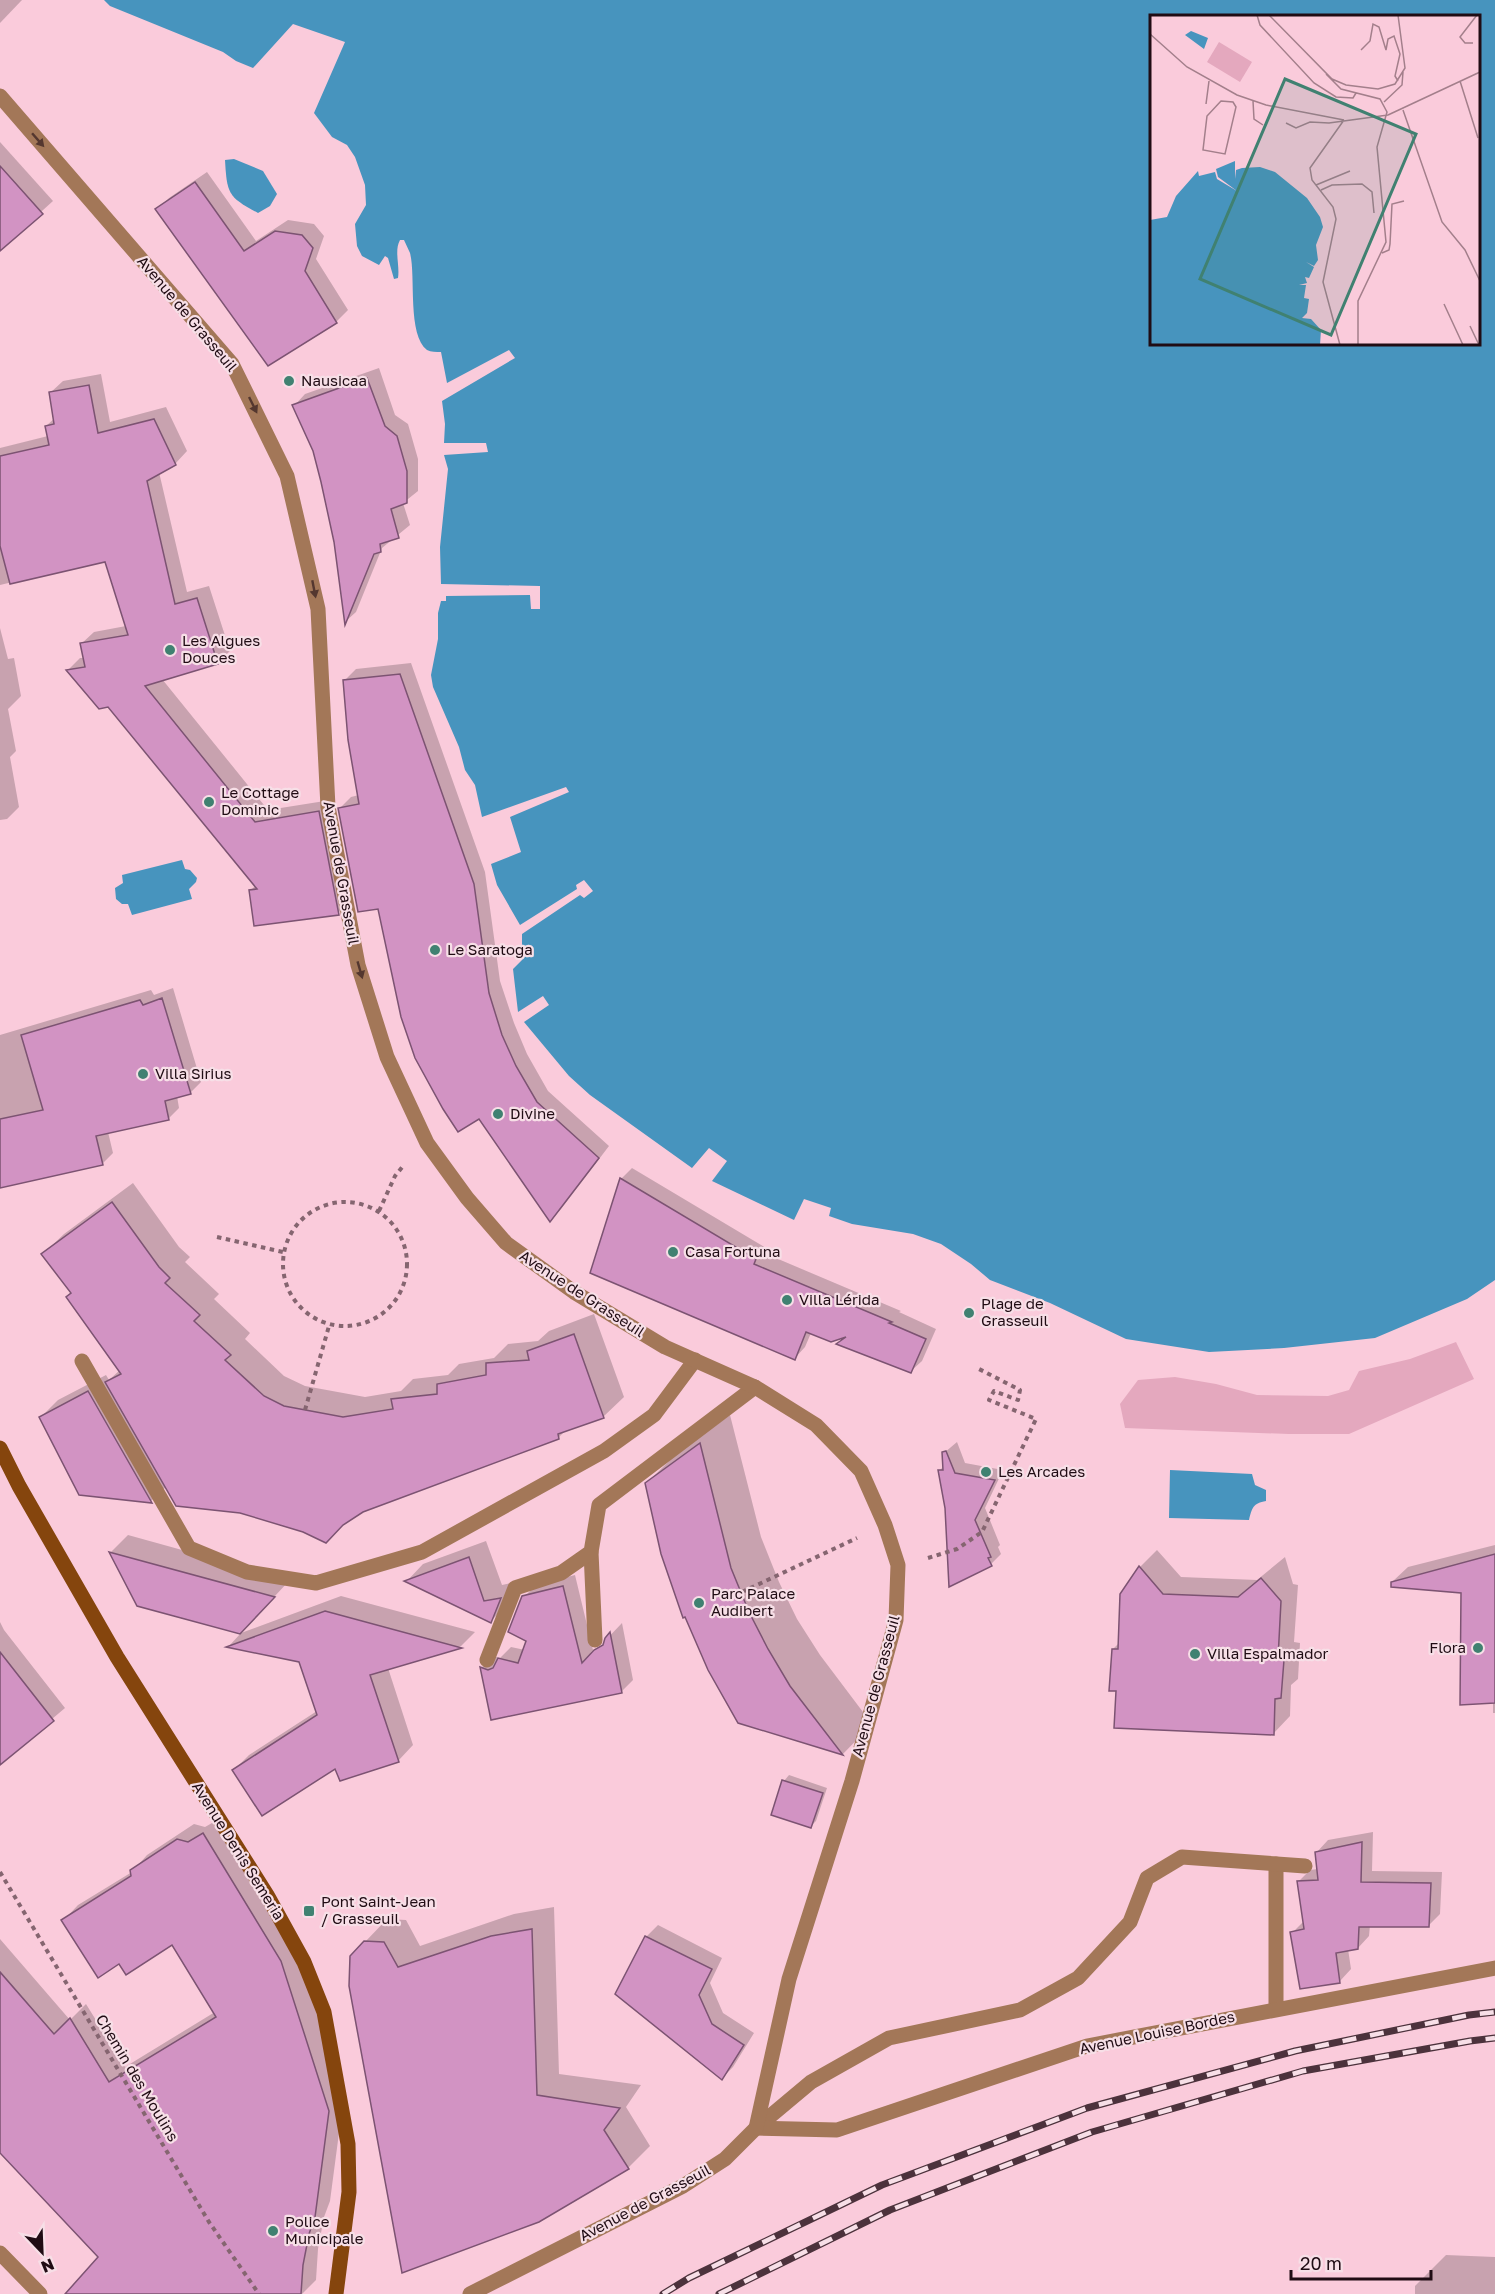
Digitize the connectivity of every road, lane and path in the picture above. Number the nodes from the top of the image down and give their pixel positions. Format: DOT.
graph roads {
  1 [pos="0,96"];
  2 [pos="427,1143"];
  3 [pos="379,1211"];
  4 [pos="217,1237"];
  5 [pos="283,1252"];
  6 [pos="329,1326"];
  7 [pos="695,1360"];
  8 [pos="82,1361"];
  9 [pos="979,1369"];
  10 [pos="755,1387"];
  11 [pos="305,1410"];
  12 [pos="0,1448"];
  13 [pos="885,1526"];
  14 [pos="591,1552"];
  15 [pos="898,1565"];
  16 [pos="742,1592"];
  17 [pos="595,1640"];
  18 [pos="488,1660"];
  19 [pos="1276,1864"];
  20 [pos="1305,1866"];
  21 [pos="0,1872"];
  22 [pos="1495,1968"];
  23 [pos="1276,2009"];
  24 [pos="756,2128"];
  25 [pos="0,2253"];
  26 [pos="40,2294"];
  27 [pos="259,2294"];
  28 [pos="336,2294"];
  29 [pos="470,2294"];
  1 -- 2 [label="street, Avenue de Grasseuil, one-way"];
  2 -- 3 [label="path"];
  2 -- 7 [label="street, Avenue de Grasseuil"];
  3 -- 5 [label="path"];
  3 -- 6 [label="path"];
  4 -- 5 [label="path"];
  5 -- 6 [label="path"];
  6 -- 11 [label="path"];
  7 -- 8 [label="street"];
  7 -- 10 [label="street, Avenue de Grasseuil"];
  9 -- 15 [label="path"];
  10 -- 13 [label="street, Avenue de Grasseuil"];
  10 -- 14 [label="street"];
  12 -- 28 [label="main road, Avenue Denis Semeria"];
  13 -- 15 [label="street, Avenue de Grasseuil"];
  13 -- 16 [label="path"];
  14 -- 17 [label="street"];
  14 -- 18 [label="street"];
  15 -- 24 [label="street, Avenue de Grasseuil"];
  19 -- 20 [label="street"];
  19 -- 23 [label="street"];
  19 -- 24 [label="street"];
  21 -- 27 [label="path, Chemin des Moulins"];
  22 -- 23 [label="street, Avenue Louise Bordes"];
  23 -- 24 [label="street, Avenue Louise Bordes"];
  24 -- 29 [label="street, Avenue de Grasseuil"];
  25 -- 26 [label="street"];
}
